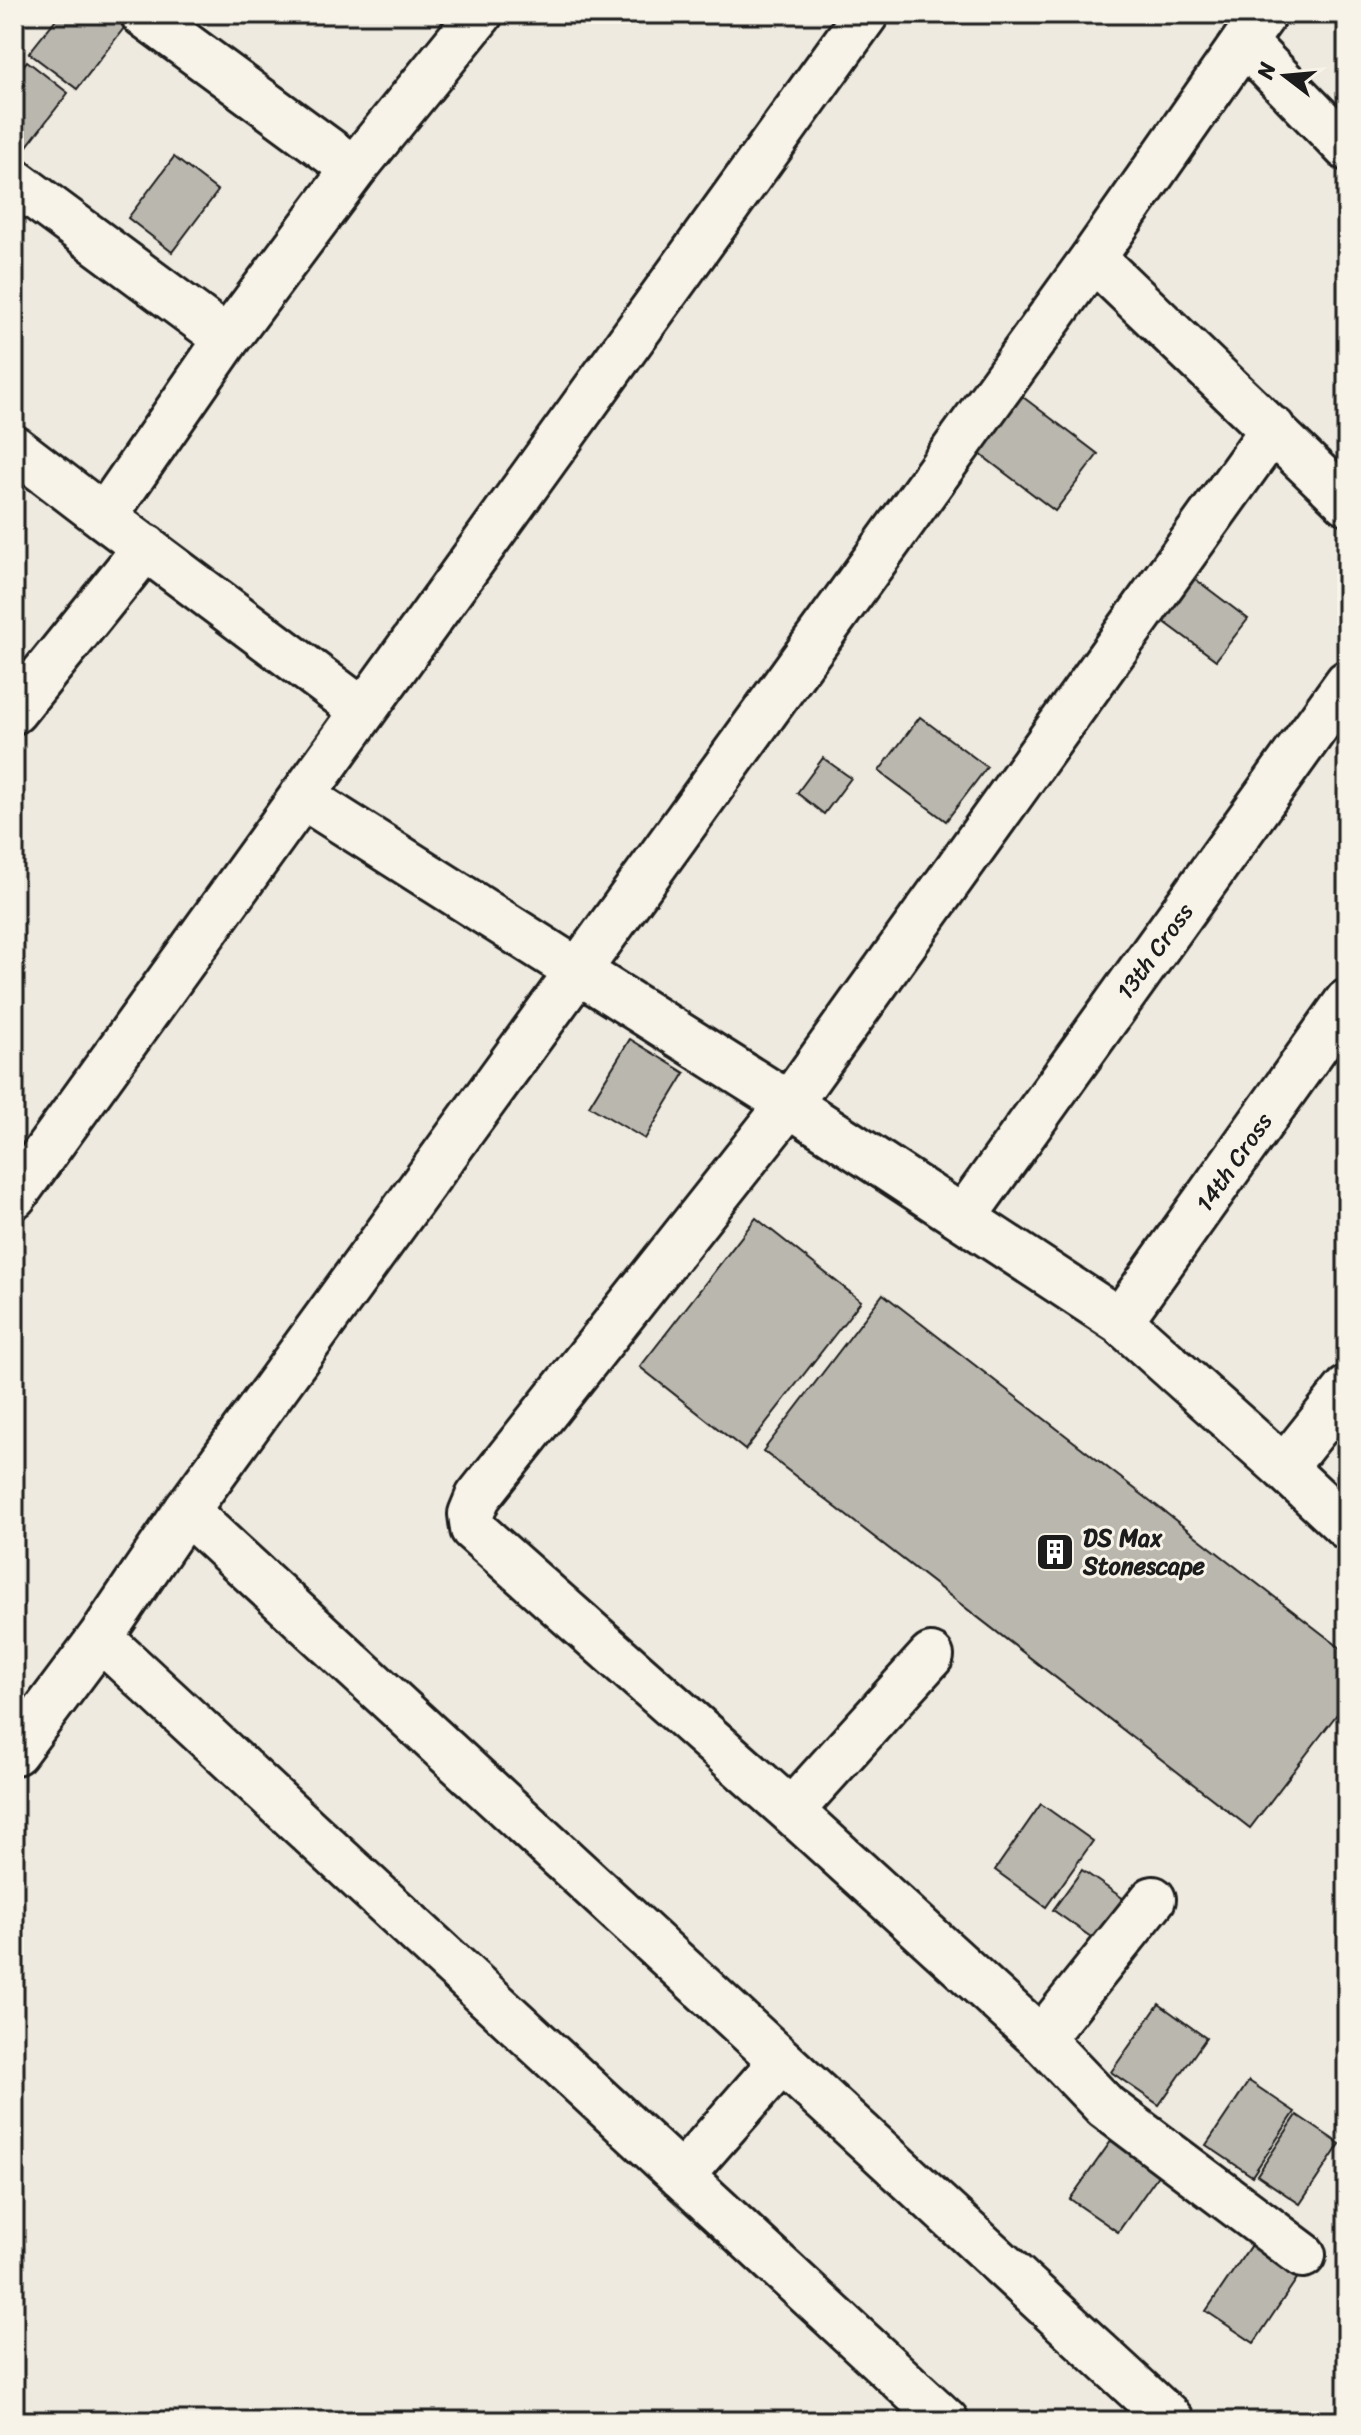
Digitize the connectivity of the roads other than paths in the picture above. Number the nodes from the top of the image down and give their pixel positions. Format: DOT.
graph roads {
  1 [pos="143,14"];
  2 [pos="480,14"];
  3 [pos="866,14"];
  4 [pos="1254,28"];
  5 [pos="1347,148"];
  6 [pos="354,169"];
  7 [pos="14,181"];
  8 [pos="1093,258"];
  9 [pos="227,339"];
  10 [pos="1273,429"];
  11 [pos="14,448"];
  12 [pos="1347,502"];
  13 [pos="104,517"];
  14 [pos="146,547"];
  15 [pos="1347,683"];
  16 [pos="20,688"];
  17 [pos="362,710"];
  18 [pos="302,796"];
  19 [pos="578,971"];
  20 [pos="1347,1002"];
  21 [pos="789,1104"];
  22 [pos="14,1196"];
  23 [pos="963,1218"];
  24 [pos="1120,1321"];
  25 [pos="1347,1389"];
  26 [pos="1284,1468"];
  27 [pos="186,1511"];
  28 [pos="1347,1527"];
  29 [pos="100,1638"];
  30 [pos="931,1656"];
  31 [pos="15,1752"];
  32 [pos="791,1811"];
  33 [pos="1153,1899"];
  34 [pos="1041,2039"];
  35 [pos="782,2061"];
  36 [pos="681,2176"];
  37 [pos="1303,2255"];
  38 [pos="946,2421"];
  39 [pos="1172,2421"];
  1 -- 6 [label="street"];
  2 -- 6 [label="street"];
  3 -- 17 [label="street"];
  4 -- 5 [label="street"];
  4 -- 8 [label="street"];
  6 -- 9 [label="street"];
  7 -- 9 [label="street"];
  8 -- 10 [label="street"];
  8 -- 19 [label="street"];
  9 -- 13 [label="street"];
  10 -- 12 [label="street"];
  10 -- 21 [label="street"];
  11 -- 13 [label="street"];
  13 -- 14 [label="street"];
  14 -- 16 [label="street"];
  14 -- 17 [label="street"];
  15 -- 23 [label="street, 13th Cross"];
  17 -- 18 [label="street"];
  18 -- 19 [label="street"];
  18 -- 22 [label="street"];
  19 -- 21 [label="street"];
  19 -- 27 [label="street"];
  20 -- 24 [label="street, 14th Cross"];
  21 -- 23 [label="street"];
  21 -- 32 [label="street"];
  23 -- 24 [label="street"];
  24 -- 26 [label="street"];
  25 -- 26 [label="street"];
  26 -- 28 [label="street"];
  27 -- 29 [label="street"];
  27 -- 35 [label="street"];
  29 -- 31 [label="street"];
  29 -- 36 [label="street"];
  30 -- 32 [label="street"];
  32 -- 34 [label="street"];
  33 -- 34 [label="street"];
  34 -- 37 [label="street"];
  35 -- 36 [label="street"];
  35 -- 39 [label="street"];
  36 -- 38 [label="street"];
}
